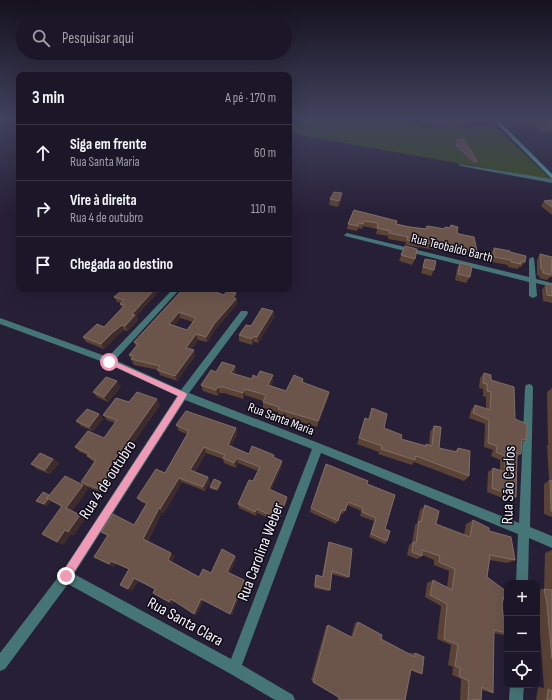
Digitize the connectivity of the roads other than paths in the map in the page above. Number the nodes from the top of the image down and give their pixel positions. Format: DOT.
graph roads {
  1 [pos="526,151"];
  2 [pos="461,166"];
  3 [pos="552,177"];
  4 [pos="552,181"];
  5 [pos="347,235"];
  6 [pos="532,259"];
  7 [pos="533,281"];
  8 [pos="552,285"];
  9 [pos="174,292"];
  10 [pos="533,296"];
  11 [pos="244,314"];
  12 [pos="0,321"];
  13 [pos="109,362"];
  14 [pos="529,388"];
  15 [pos="183,395"];
  16 [pos="318,447"];
  17 [pos="525,531"];
  18 [pos="552,542"];
  19 [pos="66,576"];
  20 [pos="522,580"];
  21 [pos="0,664"];
  22 [pos="234,668"];
  23 [pos="517,688"];
  24 [pos="288,700"];
  25 [pos="516,700"];
  1 -- 3 [label="main road"];
  2 -- 4 [label="street"];
  5 -- 7 [label="street, Rua Teobaldo Barth"];
  6 -- 7 [label="street"];
  7 -- 8 [label="street, Rua Teobaldo Barth"];
  7 -- 10 [label="street"];
  9 -- 13 [label="street"];
  11 -- 15 [label="street, Rua 4 de outubro"];
  12 -- 13 [label="street, Rua Santa Maria"];
  13 -- 15 [label="street, Rua Santa Maria"];
  14 -- 17 [label="street, Rua São Carlos"];
  15 -- 16 [label="street, Rua Santa Maria"];
  15 -- 19 [label="street, Rua 4 de outubro"];
  16 -- 17 [label="street, Rua Santa Maria"];
  16 -- 22 [label="street, Rua Carolina Weber"];
  17 -- 18 [label="street, Rua Santa Maria"];
  17 -- 20 [label="street, Rua São Carlos"];
  19 -- 21 [label="street, Rua 4 de outubro"];
  19 -- 22 [label="street, Rua Santa Clara"];
  22 -- 24 [label="street, Rua Santa Clara"];
  23 -- 25 [label="street"];
}
